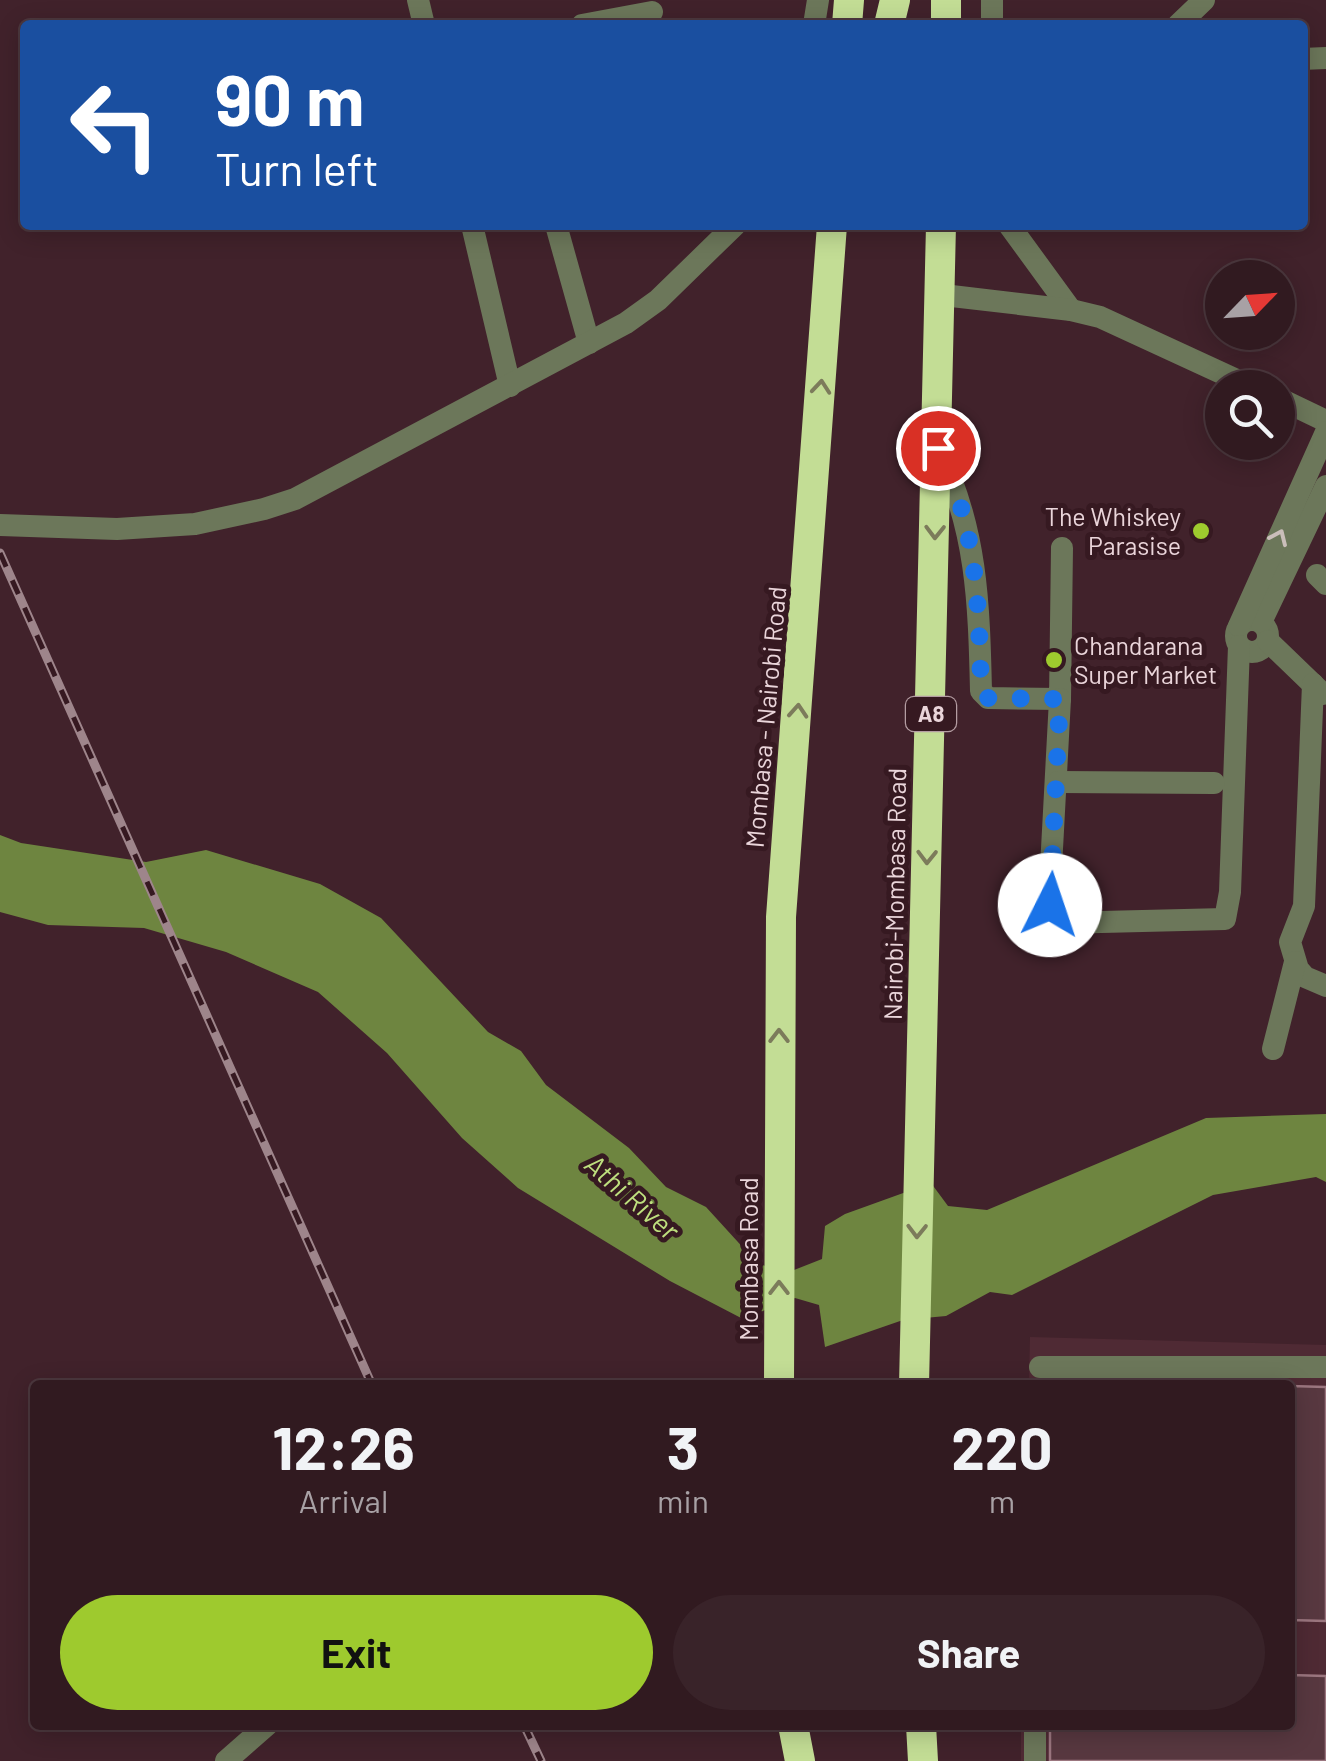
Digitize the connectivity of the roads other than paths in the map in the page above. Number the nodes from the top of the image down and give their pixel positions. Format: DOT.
graph roads {
  1 [pos="1204,0"];
  2 [pos="653,12"];
  3 [pos="609,20"];
  4 [pos="1183,20"];
  5 [pos="473,230"];
  6 [pos="557,230"];
  7 [pos="730,230"];
  8 [pos="941,230"];
  9 [pos="1013,230"];
  10 [pos="832,231"];
  11 [pos="942,295"];
  12 [pos="1071,310"];
  13 [pos="589,343"];
  14 [pos="1215,370"];
  15 [pos="510,386"];
  16 [pos="1295,406"];
  17 [pos="1326,421"];
  18 [pos="1326,432"];
  19 [pos="938,448"];
  20 [pos="1326,486"];
  21 [pos="0,525"];
  22 [pos="1062,548"];
  23 [pos="1252,634"];
  24 [pos="1319,690"];
  25 [pos="1060,699"];
  26 [pos="1058,782"];
  27 [pos="1214,783"];
  28 [pos="1306,784"];
  29 [pos="1326,804"];
  30 [pos="1295,962"];
  31 [pos="1326,986"];
  32 [pos="1273,1048"];
  33 [pos="780,1133"];
  34 [pos="1040,1367"];
  35 [pos="1326,1367"];
  36 [pos="914,1375"];
  37 [pos="779,1380"];
  38 [pos="262,1730"];
  39 [pos="793,1730"];
  40 [pos="794,1730"];
  41 [pos="1035,1730"];
  42 [pos="226,1761"];
  43 [pos="792,1761"];
  44 [pos="800,1761"];
  45 [pos="1035,1761"];
  1 -- 4 [label="street"];
  2 -- 3 [label="street"];
  5 -- 15 [label="street"];
  6 -- 13 [label="street"];
  7 -- 13 [label="street"];
  8 -- 11 [label="highway, A8"];
  9 -- 12 [label="street"];
  33 -- 10 [label="highway, Mombasa - Nairobi Road, one-way"];
  11 -- 12 [label="street"];
  11 -- 19 [label="highway, Nairobi-Mombasa Road / A8"];
  12 -- 14 [label="street"];
  13 -- 15 [label="street"];
  15 -- 21 [label="street"];
  16 -- 17 [label="street"];
  23 -- 18 [label="street, one-way"];
  19 -- 25 [label="street"];
  19 -- 36 [label="highway, Nairobi-Mombasa Road / A8, one-way"];
  20 -- 23 [label="street"];
  22 -- 25 [label="street"];
  23 -- 24 [label="street"];
  23 -- 26 [label="street"];
  24 -- 28 [label="street"];
  25 -- 26 [label="street"];
  26 -- 27 [label="street"];
  28 -- 29 [label="street"];
  28 -- 30 [label="street"];
  30 -- 31 [label="street"];
  30 -- 32 [label="street"];
  37 -- 33 [label="highway, Mombasa Road, one-way"];
  34 -- 35 [label="street"];
  38 -- 42 [label="street"];
  39 -- 43 [label="highway"];
  40 -- 44 [label="highway"];
  41 -- 45 [label="street"];
}
